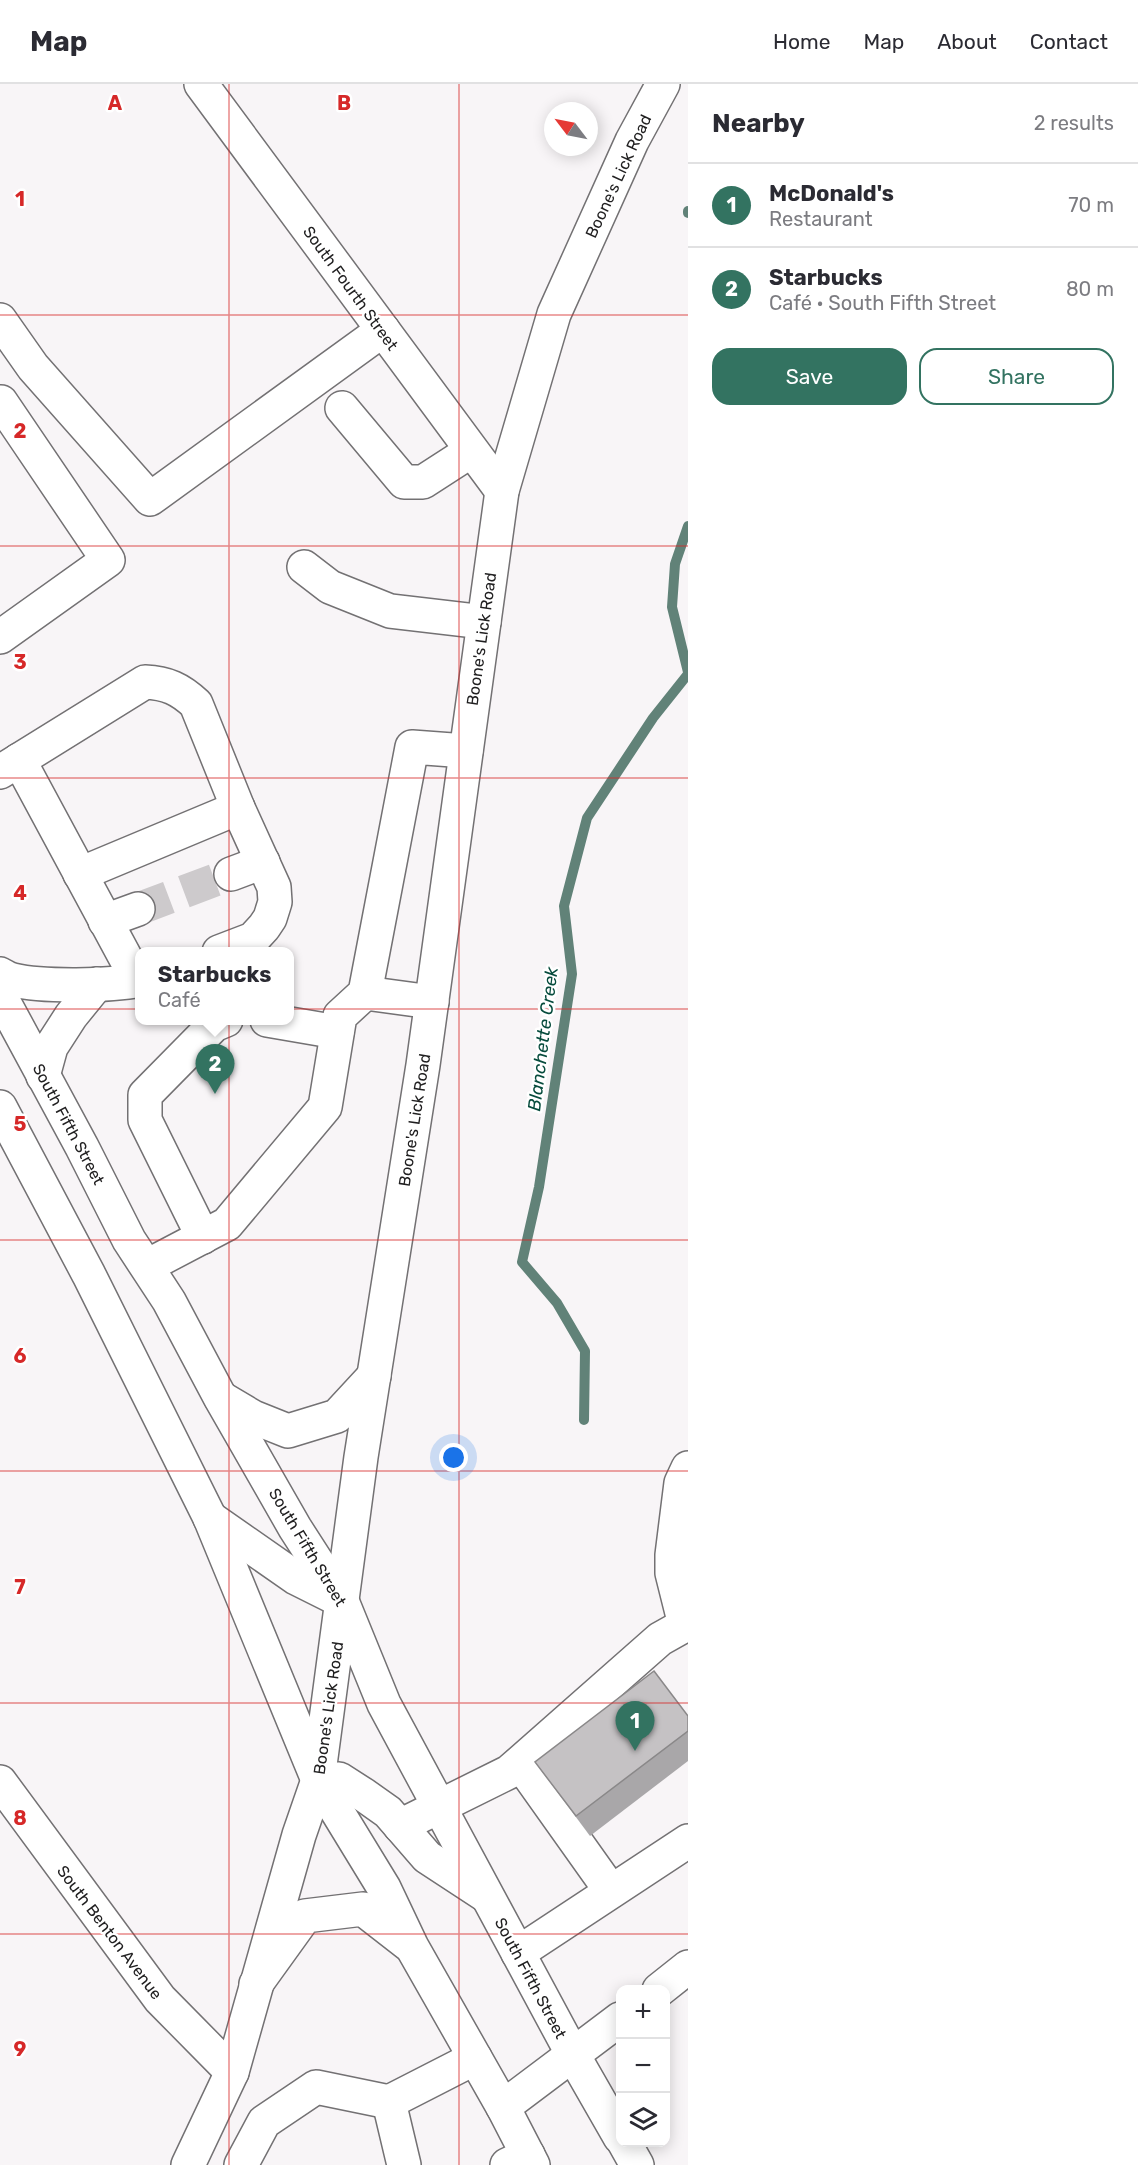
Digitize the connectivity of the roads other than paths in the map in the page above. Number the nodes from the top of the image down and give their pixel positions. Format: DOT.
graph roads {
  1 [pos="201,84"];
  2 [pos="663,84"];
  3 [pos="0,320"];
  4 [pos="383,330"];
  5 [pos="39,373"];
  6 [pos="1,402"];
  7 [pos="342,408"];
  8 [pos="471,451"];
  9 [pos="502,491"];
  10 [pos="304,567"];
  11 [pos="484,622"];
  12 [pos="0,637"];
  13 [pos="466,751"];
  14 [pos="10,766"];
  15 [pos="238,808"];
  16 [pos="263,862"];
  17 [pos="80,874"];
  18 [pos="231,874"];
  19 [pos="138,909"];
  20 [pos="105,921"];
  21 [pos="230,947"];
  22 [pos="135,973"];
  23 [pos="0,974"];
  24 [pos="135,980"];
  25 [pos="97,984"];
  26 [pos="365,993"];
  27 [pos="0,995"];
  28 [pos="432,1002"];
  29 [pos="214,1025"];
  30 [pos="294,1025"];
  31 [pos="337,1032"];
  32 [pos="43,1076"];
  33 [pos="0,1107"];
  34 [pos="203,1237"];
  35 [pos="147,1266"];
  36 [pos="374,1376"];
  37 [pos="220,1397"];
  38 [pos="688,1468"];
  39 [pos="210,1518"];
  40 [pos="680,1574"];
  41 [pos="342,1601"];
  42 [pos="687,1625"];
  43 [pos="520,1762"];
  44 [pos="318,1780"];
  45 [pos="0,1782"];
  46 [pos="439,1806"];
  47 [pos="400,1826"];
  48 [pos="688,1841"];
  49 [pos="611,1891"];
  50 [pos="488,1897"];
  51 [pos="412,1947"];
  52 [pos="518,1953"];
  53 [pos="688,1967"];
  54 [pos="256,1984"];
  55 [pos="664,1985"];
  56 [pos="616,2023"];
  57 [pos="573,2055"];
  58 [pos="475,2058"];
  59 [pos="231,2072"];
  60 [pos="389,2102"];
  61 [pos="503,2107"];
  62 [pos="616,2128"];
  63 [pos="627,2147"];
  64 [pos="523,2162"];
  65 [pos="188,2165"];
  66 [pos="241,2165"];
  67 [pos="404,2165"];
  68 [pos="637,2165"];
  1 -- 4 [label="main road, South Fourth Street"];
  2 -- 9 [label="main road, Boone's Lick Road"];
  3 -- 5 [label="main road"];
  4 -- 5 [label="main road"];
  4 -- 8 [label="main road, South Fourth Street"];
  5 -- 6 [label="main road"];
  6 -- 12 [label="main road"];
  7 -- 8 [label="main road"];
  8 -- 9 [label="main road, South Fourth Street"];
  9 -- 11 [label="main road, Boone's Lick Road"];
  10 -- 11 [label="main road"];
  11 -- 13 [label="main road, Boone's Lick Road"];
  13 -- 26 [label="main road"];
  13 -- 28 [label="main road, Boone's Lick Road"];
  14 -- 15 [label="main road"];
  14 -- 17 [label="main road"];
  15 -- 16 [label="main road"];
  15 -- 17 [label="main road"];
  16 -- 18 [label="main road"];
  16 -- 21 [label="main road"];
  17 -- 20 [label="main road"];
  19 -- 20 [label="main road"];
  20 -- 22 [label="main road"];
  23 -- 25 [label="main road"];
  24 -- 25 [label="main road"];
  25 -- 32 [label="main road"];
  26 -- 28 [label="main road"];
  26 -- 31 [label="main road"];
  27 -- 32 [label="main road, South Fifth Street"];
  28 -- 36 [label="main road, Boone's Lick Road"];
  29 -- 34 [label="main road"];
  30 -- 31 [label="main road"];
  31 -- 34 [label="main road"];
  32 -- 35 [label="main road, South Fifth Street"];
  33 -- 39 [label="main road"];
  34 -- 35 [label="main road"];
  35 -- 37 [label="main road, South Fifth Street"];
  36 -- 37 [label="main road"];
  36 -- 41 [label="main road, Boone's Lick Road"];
  37 -- 41 [label="main road, South Fifth Street"];
  38 -- 40 [label="main road"];
  39 -- 41 [label="main road"];
  39 -- 44 [label="main road"];
  40 -- 42 [label="main road"];
  41 -- 44 [label="main road, Boone's Lick Road"];
  41 -- 46 [label="main road, South Fifth Street"];
  42 -- 43 [label="main road"];
  43 -- 46 [label="main road"];
  43 -- 49 [label="main road"];
  44 -- 47 [label="main road"];
  44 -- 51 [label="main road"];
  44 -- 54 [label="main road, Boone's Lick Road"];
  45 -- 59 [label="main road, South Benton Avenue"];
  46 -- 47 [label="main road"];
  46 -- 50 [label="main road, South Fifth Street"];
  47 -- 50 [label="main road"];
  48 -- 49 [label="main road"];
  49 -- 52 [label="main road"];
  50 -- 52 [label="main road, South Fifth Street"];
  51 -- 54 [label="main road"];
  51 -- 58 [label="main road"];
  52 -- 57 [label="main road, South Fifth Street"];
  53 -- 55 [label="main road"];
  54 -- 59 [label="main road, Boone's Lick Road"];
  56 -- 57 [label="main road"];
  57 -- 61 [label="main road"];
  57 -- 62 [label="main road, South Fifth Street"];
  58 -- 60 [label="main road"];
  58 -- 61 [label="main road"];
  59 -- 65 [label="main road, Boone's Lick Road"];
  60 -- 66 [label="main road"];
  60 -- 67 [label="main road"];
  61 -- 64 [label="main road"];
  63 -- 68 [label="main road"];
}
